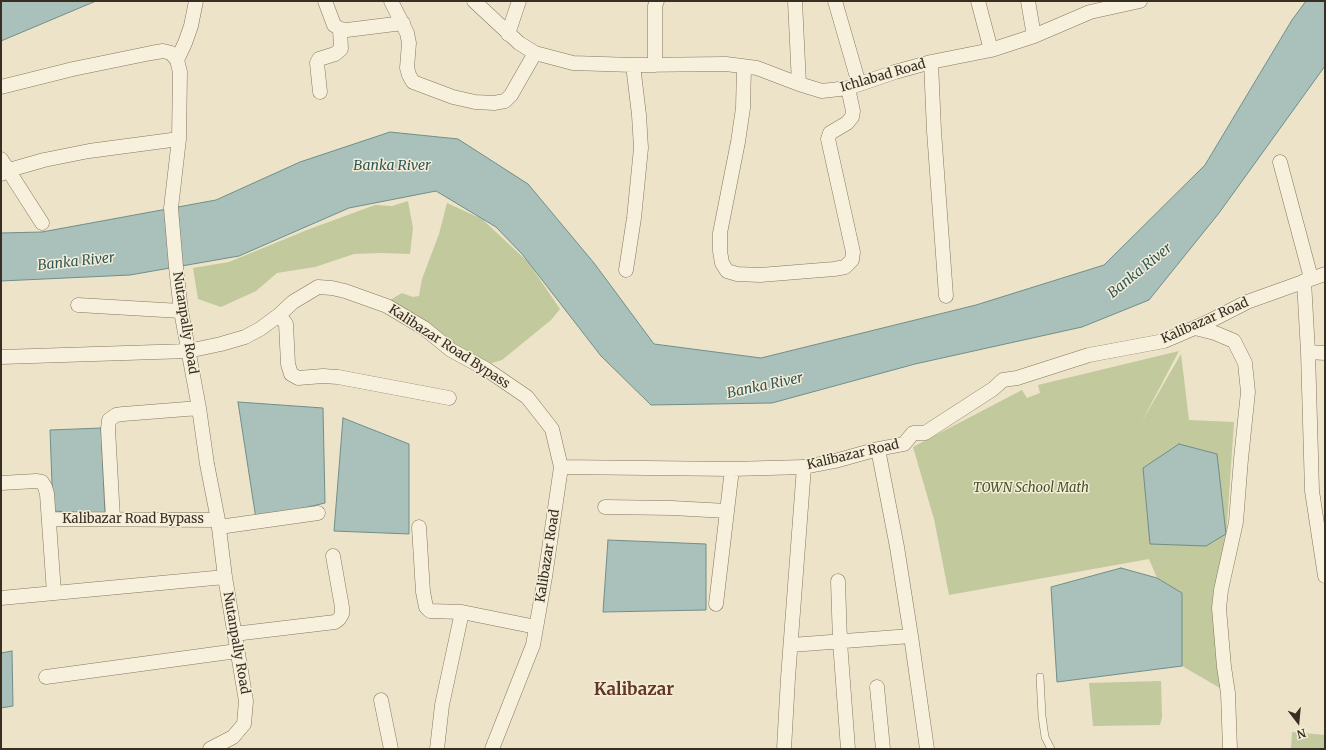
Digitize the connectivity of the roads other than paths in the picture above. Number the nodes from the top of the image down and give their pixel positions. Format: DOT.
graph roads {
  1 [pos="196,1"];
  2 [pos="325,1"];
  3 [pos="391,1"];
  4 [pos="474,1"];
  5 [pos="518,1"];
  6 [pos="657,1"];
  7 [pos="795,1"];
  8 [pos="835,1"];
  9 [pos="978,1"];
  10 [pos="1028,1"];
  11 [pos="1140,1"];
  12 [pos="403,23"];
  13 [pos="340,29"];
  14 [pos="508,34"];
  15 [pos="1034,36"];
  16 [pos="991,50"];
  17 [pos="535,52"];
  18 [pos="177,60"];
  19 [pos="931,62"];
  20 [pos="655,64"];
  21 [pos="632,65"];
  22 [pos="744,67"];
  23 [pos="799,84"];
  24 [pos="854,86"];
  25 [pos="1,88"];
  26 [pos="320,92"];
  27 [pos="179,139"];
  28 [pos="1,159"];
  29 [pos="1280,162"];
  30 [pos="5,172"];
  31 [pos="42,223"];
  32 [pos="626,270"];
  33 [pos="1325,274"];
  34 [pos="1308,279"];
  35 [pos="946,296"];
  36 [pos="78,305"];
  37 [pos="181,311"];
  38 [pos="279,315"];
  39 [pos="1195,328"];
  40 [pos="188,351"];
  41 [pos="1308,352"];
  42 [pos="1325,353"];
  43 [pos="1,357"];
  44 [pos="448,398"];
  45 [pos="199,408"];
  46 [pos="878,449"];
  47 [pos="561,467"];
  48 [pos="804,467"];
  49 [pos="732,469"];
  50 [pos="1,483"];
  51 [pos="605,507"];
  52 [pos="727,512"];
  53 [pos="318,513"];
  54 [pos="49,518"];
  55 [pos="113,519"];
  56 [pos="218,523"];
  57 [pos="419,527"];
  58 [pos="333,556"];
  59 [pos="1325,576"];
  60 [pos="225,577"];
  61 [pos="838,581"];
  62 [pos="54,593"];
  63 [pos="1,598"];
  64 [pos="716,604"];
  65 [pos="462,612"];
  66 [pos="536,627"];
  67 [pos="234,634"];
  68 [pos="911,636"];
  69 [pos="840,642"];
  70 [pos="791,646"];
  71 [pos="237,651"];
  72 [pos="46,677"];
  73 [pos="1040,677"];
  74 [pos="877,687"];
  75 [pos="381,700"];
  76 [pos="210,749"];
  77 [pos="391,749"];
  78 [pos="437,749"];
  79 [pos="492,749"];
  80 [pos="784,749"];
  81 [pos="848,749"];
  82 [pos="883,749"];
  83 [pos="927,749"];
  84 [pos="1051,749"];
  85 [pos="1230,749"];
  1 -- 18 [label="street"];
  2 -- 13 [label="street"];
  3 -- 12 [label="street"];
  4 -- 14 [label="street, Ichlabad Road"];
  5 -- 14 [label="street"];
  6 -- 20 [label="street"];
  7 -- 23 [label="street"];
  8 -- 24 [label="street"];
  9 -- 16 [label="street"];
  10 -- 15 [label="street"];
  11 -- 15 [label="street, Ichlabad Road"];
  12 -- 13 [label="street"];
  12 -- 17 [label="street"];
  13 -- 26 [label="street"];
  14 -- 17 [label="street, Ichlabad Road"];
  15 -- 16 [label="street, Ichlabad Road"];
  16 -- 19 [label="street, Ichlabad Road"];
  17 -- 21 [label="street, Ichlabad Road"];
  18 -- 25 [label="street"];
  18 -- 27 [label="street, Nutanpally Road"];
  19 -- 24 [label="street, Ichlabad Road"];
  19 -- 35 [label="street"];
  20 -- 21 [label="street, Ichlabad Road"];
  20 -- 22 [label="street, Ichlabad Road"];
  21 -- 32 [label="street"];
  22 -- 23 [label="street, Ichlabad Road"];
  22 -- 24 [label="street"];
  23 -- 24 [label="street, Ichlabad Road"];
  27 -- 30 [label="street"];
  27 -- 37 [label="street, Nutanpally Road"];
  28 -- 30 [label="street"];
  29 -- 34 [label="street"];
  30 -- 31 [label="street"];
  33 -- 34 [label="street, Kalibazar Road"];
  34 -- 39 [label="street, Kalibazar Road"];
  34 -- 41 [label="street"];
  36 -- 37 [label="street"];
  37 -- 40 [label="street, Nutanpally Road"];
  38 -- 40 [label="street, Kalibazar Road Bypass"];
  38 -- 44 [label="street"];
  38 -- 47 [label="street, Kalibazar Road Bypass"];
  39 -- 46 [label="street, Kalibazar Road"];
  39 -- 85 [label="street"];
  40 -- 43 [label="street, Kalibazar Road Bypass"];
  40 -- 45 [label="street, Nutanpally Road"];
  41 -- 42 [label="street"];
  41 -- 59 [label="street"];
  45 -- 55 [label="street"];
  45 -- 56 [label="street, Nutanpally Road"];
  46 -- 48 [label="street, Kalibazar Road"];
  46 -- 68 [label="street"];
  47 -- 49 [label="street, Kalibazar Road"];
  47 -- 66 [label="street, Kalibazar Road"];
  48 -- 49 [label="street, Kalibazar Road"];
  48 -- 70 [label="street"];
  49 -- 52 [label="street"];
  50 -- 54 [label="street"];
  51 -- 52 [label="street"];
  52 -- 64 [label="street"];
  53 -- 56 [label="street, Kalibazar Road Bypass"];
  54 -- 55 [label="street, Kalibazar Road Bypass"];
  54 -- 62 [label="street"];
  55 -- 56 [label="street, Kalibazar Road Bypass"];
  56 -- 60 [label="street, Nutanpally Road"];
  57 -- 65 [label="street"];
  58 -- 67 [label="street"];
  60 -- 62 [label="street"];
  60 -- 67 [label="street, Nutanpally Road"];
  61 -- 69 [label="street"];
  62 -- 63 [label="street"];
  65 -- 66 [label="street"];
  65 -- 78 [label="street"];
  66 -- 79 [label="street, Kalibazar Road"];
  67 -- 71 [label="street, Nutanpally Road"];
  68 -- 69 [label="street"];
  68 -- 83 [label="street"];
  69 -- 70 [label="street"];
  69 -- 81 [label="street"];
  70 -- 80 [label="street"];
  71 -- 72 [label="street"];
  71 -- 76 [label="street, Nutanpally Road"];
  73 -- 84 [label="lane"];
  74 -- 82 [label="street"];
  75 -- 77 [label="street"];
}
